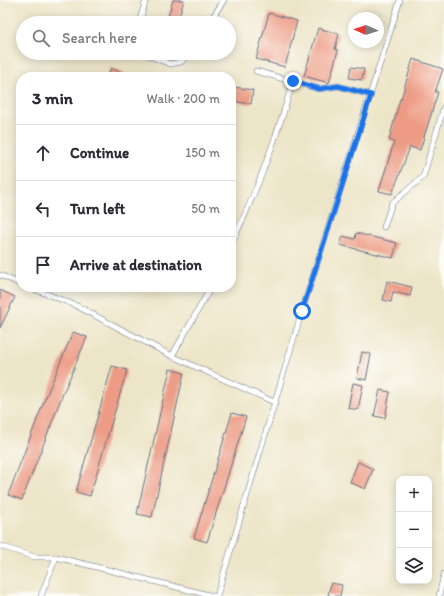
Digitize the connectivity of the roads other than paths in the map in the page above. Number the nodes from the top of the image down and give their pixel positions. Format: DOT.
graph roads {
  1 [pos="146,0"];
  2 [pos="224,0"];
  3 [pos="400,0"];
  4 [pos="141,16"];
  5 [pos="214,16"];
  6 [pos="160,60"];
  7 [pos="183,60"];
  8 [pos="256,71"];
  9 [pos="293,81"];
  10 [pos="371,95"];
  11 [pos="444,107"];
  12 [pos="384,227"];
  13 [pos="236,235"];
  14 [pos="0,275"];
  15 [pos="16,282"];
  16 [pos="42,292"];
  17 [pos="208,292"];
  18 [pos="172,356"];
  19 [pos="276,403"];
  20 [pos="0,546"];
  21 [pos="56,557"];
  22 [pos="444,574"];
  23 [pos="41,596"];
  24 [pos="213,596"];
  25 [pos="217,596"];
  26 [pos="439,596"];
  1 -- 4 [label="lane"];
  2 -- 5 [label="lane"];
  3 -- 10 [label="lane"];
  6 -- 7 [label="lane"];
  8 -- 9 [label="lane"];
  9 -- 10 [label="lane"];
  9 -- 13 [label="lane"];
  10 -- 19 [label="lane"];
  11 -- 12 [label="lane"];
  14 -- 15 [label="lane"];
  16 -- 18 [label="lane"];
  17 -- 18 [label="lane"];
  18 -- 19 [label="lane"];
  19 -- 25 [label="lane"];
  20 -- 21 [label="lane"];
  21 -- 23 [label="lane"];
  21 -- 24 [label="lane"];
  22 -- 26 [label="lane"];
}
